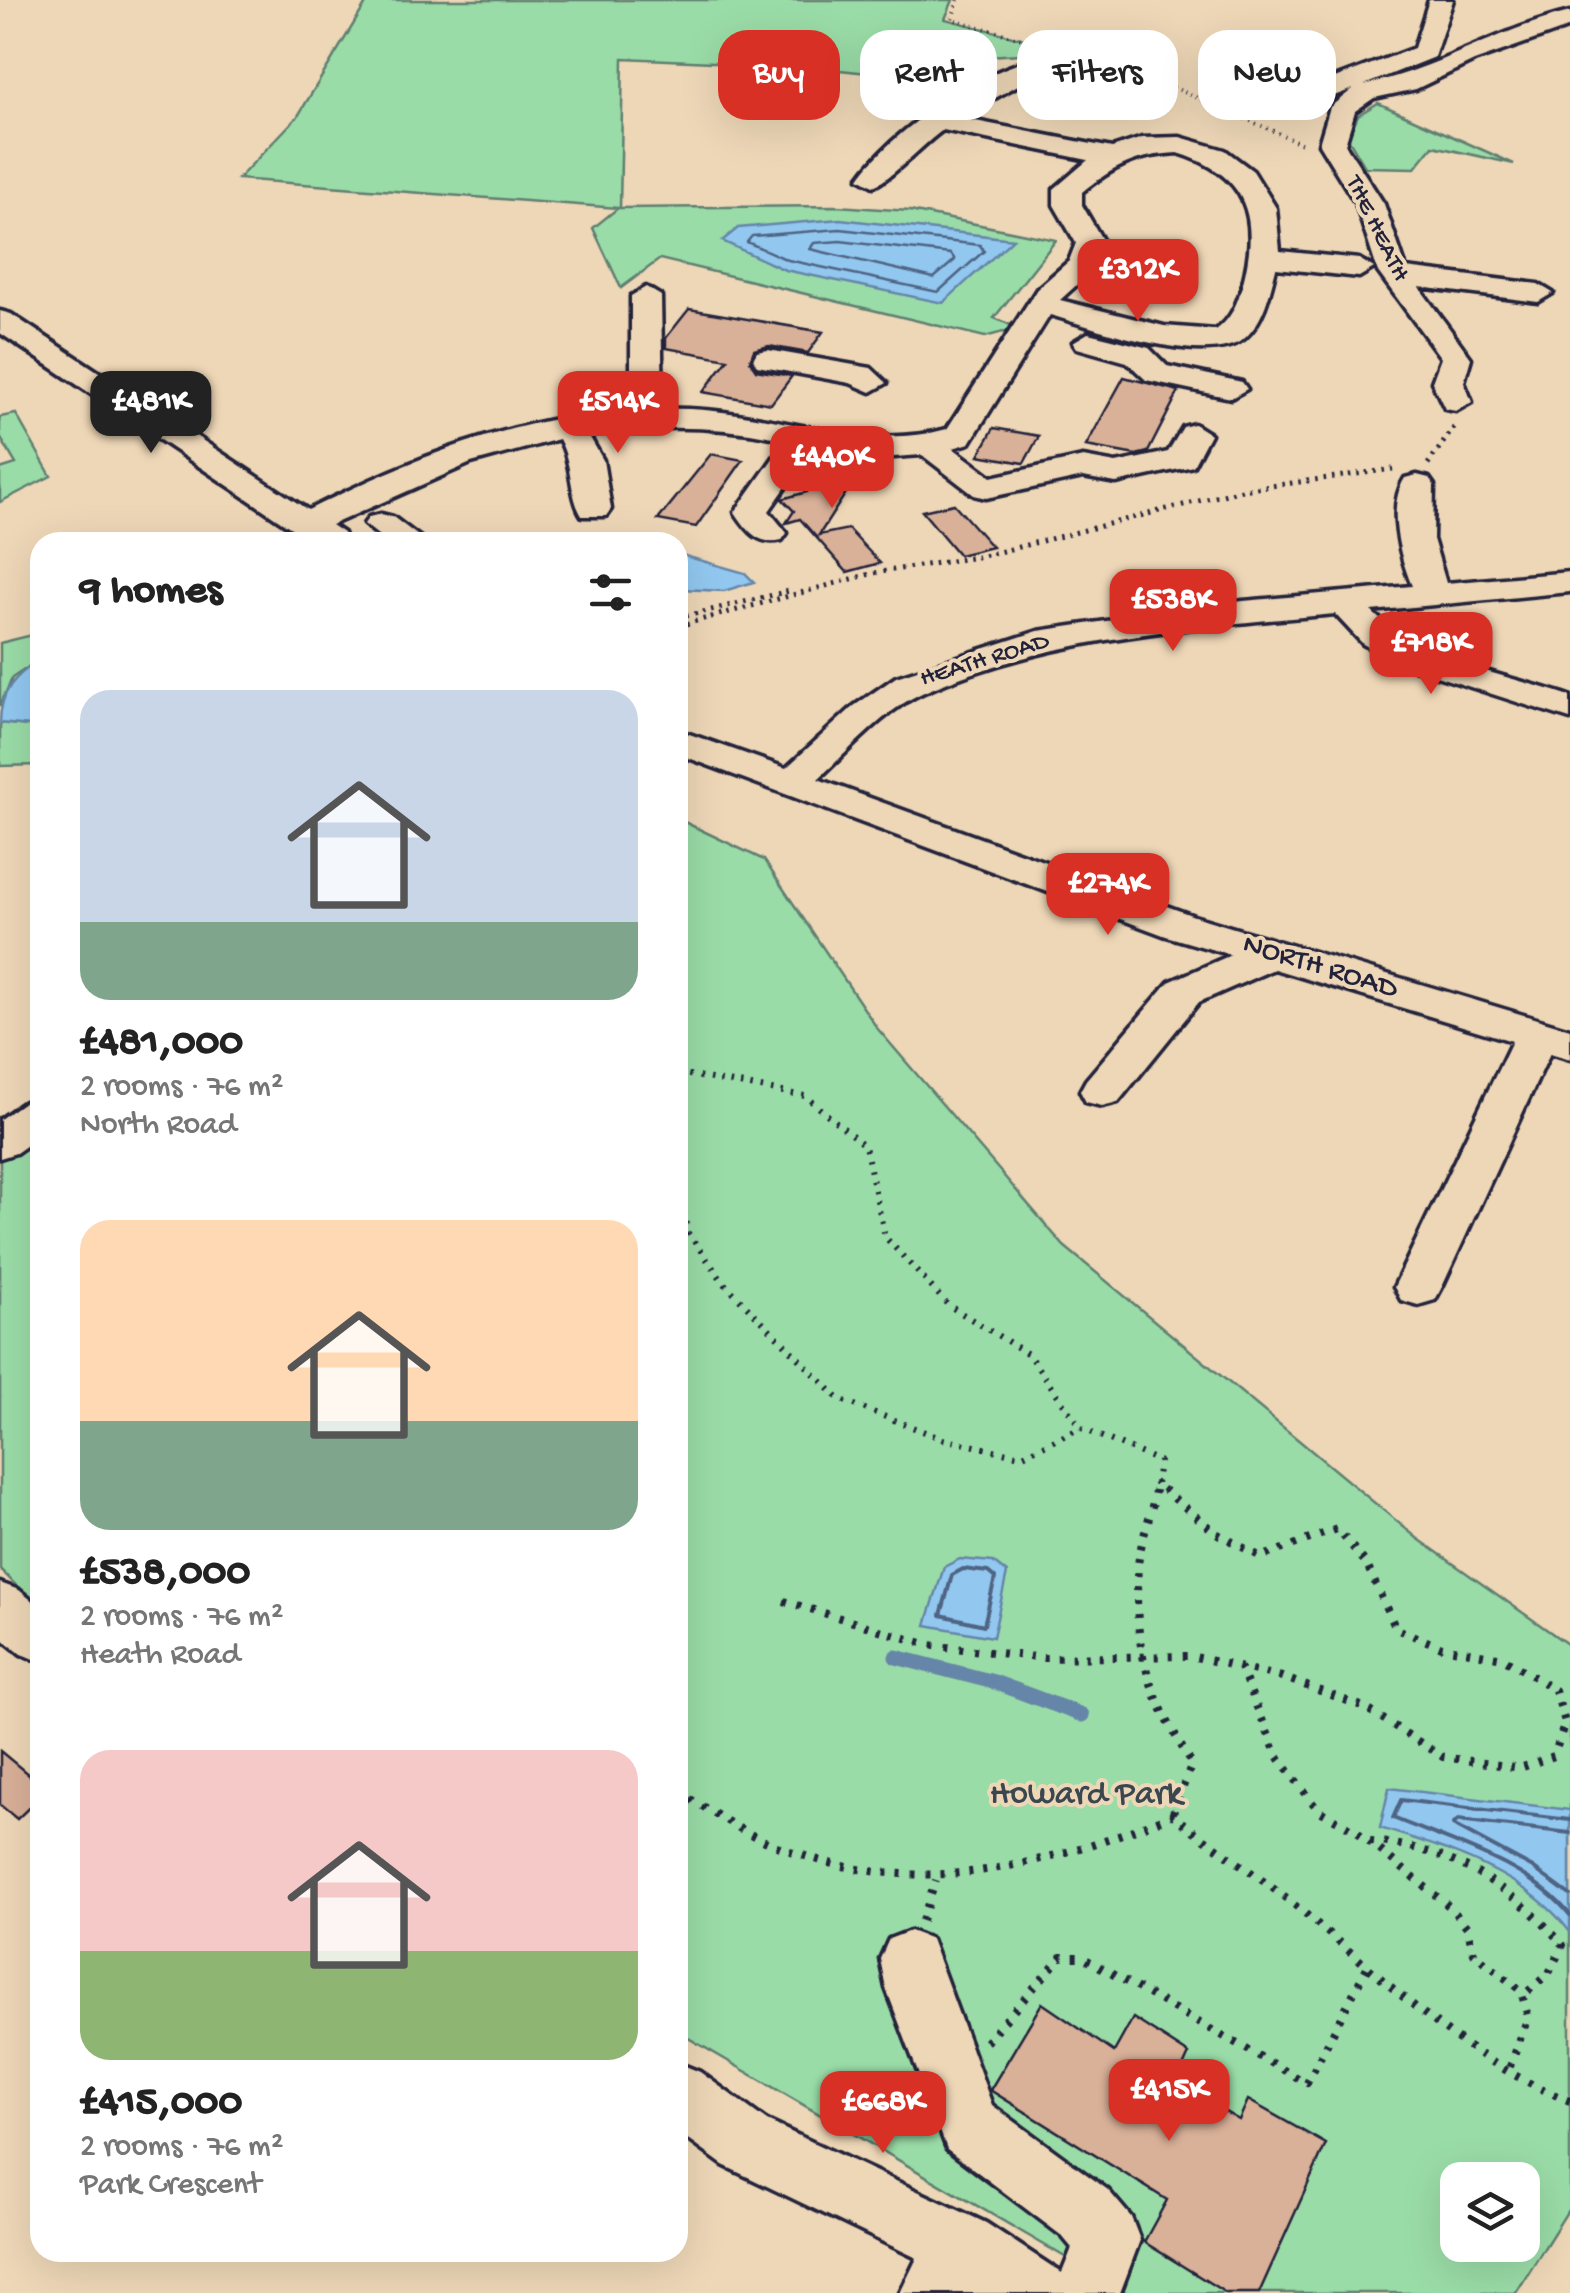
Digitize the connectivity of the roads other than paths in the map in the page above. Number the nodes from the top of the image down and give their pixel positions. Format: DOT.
graph roads {
  1 [pos="1441,0"];
  2 [pos="1570,19"];
  3 [pos="1017,74"];
  4 [pos="1336,87"];
  5 [pos="938,121"];
  6 [pos="1110,156"];
  7 [pos="873,178"];
  8 [pos="1268,259"];
  9 [pos="1358,268"];
  10 [pos="1395,275"];
  11 [pos="1538,293"];
  12 [pos="646,296"];
  13 [pos="1037,317"];
  14 [pos="0,320"];
  15 [pos="768,359"];
  16 [pos="815,368"];
  17 [pos="871,384"];
  18 [pos="1231,389"];
  19 [pos="1456,402"];
  20 [pos="648,417"];
  21 [pos="568,427"];
  22 [pos="790,430"];
  23 [pos="1194,434"];
  24 [pos="927,444"];
  25 [pos="1417,485"];
  26 [pos="594,510"];
  27 [pos="306,524"];
  28 [pos="319,532"];
  29 [pos="770,534"];
  30 [pos="1570,582"];
  31 [pos="1432,592"];
  32 [pos="1343,602"];
  33 [pos="1570,708"];
  34 [pos="688,745"];
  35 [pos="793,782"];
  36 [pos="1271,954"];
  37 [pos="1554,1039"];
  38 [pos="1102,1092"];
  39 [pos="30,1120"];
  40 [pos="0,1142"];
  41 [pos="1418,1288"];
  42 [pos="0,1606"];
  43 [pos="30,1630"];
  44 [pos="910,1959"];
  45 [pos="688,2101"];
  46 [pos="948,2269"];
  47 [pos="1038,2293"];
  48 [pos="1087,2293"];
  1 -- 4 [label="street"];
  2 -- 10 [label="street, THE HEATH"];
  3 -- 5 [label="street"];
  5 -- 6 [label="street"];
  5 -- 7 [label="street"];
  6 -- 8 [label="street"];
  6 -- 13 [label="street"];
  8 -- 9 [label="street"];
  8 -- 13 [label="street"];
  10 -- 11 [label="street"];
  10 -- 19 [label="street, THE HEATH"];
  12 -- 20 [label="street"];
  13 -- 18 [label="street"];
  13 -- 24 [label="street"];
  14 -- 27 [label="street"];
  15 -- 16 [label="street"];
  16 -- 17 [label="street"];
  16 -- 22 [label="street"];
  20 -- 21 [label="street"];
  20 -- 22 [label="street"];
  21 -- 26 [label="street"];
  21 -- 27 [label="street"];
  22 -- 24 [label="street"];
  22 -- 29 [label="street"];
  23 -- 24 [label="street"];
  25 -- 31 [label="street"];
  27 -- 28 [label="street"];
  30 -- 31 [label="street, HEATH ROAD"];
  31 -- 32 [label="street, HEATH ROAD"];
  32 -- 33 [label="street"];
  32 -- 35 [label="street, HEATH ROAD"];
  34 -- 35 [label="street, NORTH ROAD"];
  35 -- 36 [label="street, NORTH ROAD"];
  36 -- 37 [label="street, NORTH ROAD"];
  36 -- 38 [label="street"];
  37 -- 41 [label="street"];
  39 -- 40 [label="street"];
  42 -- 43 [label="street"];
  44 -- 48 [label="street"];
  45 -- 46 [label="street"];
  46 -- 47 [label="street"];
}
